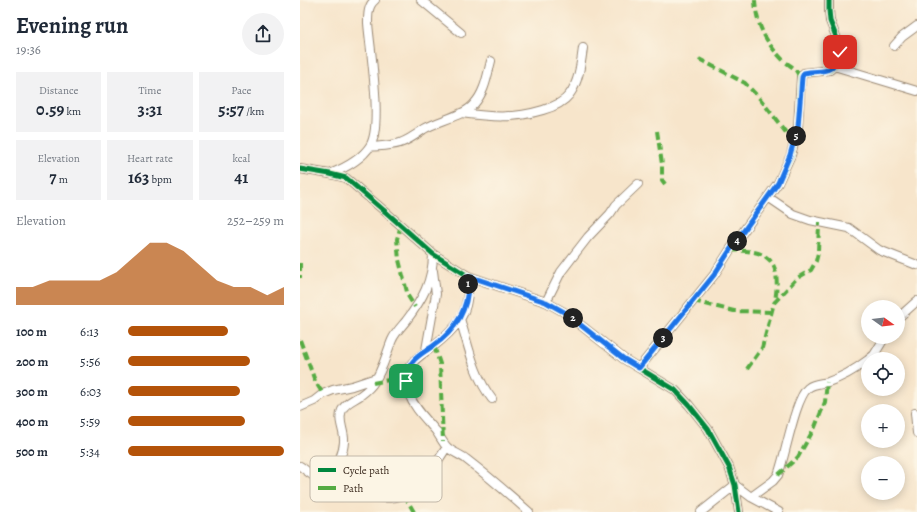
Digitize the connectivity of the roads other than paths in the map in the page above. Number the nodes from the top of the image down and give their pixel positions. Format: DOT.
graph roads {
  1 [pos="421,0"];
  2 [pos="829,0"];
  3 [pos="371,1"];
  4 [pos="917,26"];
  5 [pos="461,33"];
  6 [pos="894,46"];
  7 [pos="583,48"];
  8 [pos="491,61"];
  9 [pos="834,66"];
  10 [pos="917,91"];
  11 [pos="460,113"];
  12 [pos="370,147"];
  13 [pos="300,169"];
  14 [pos="330,174"];
  15 [pos="638,184"];
  16 [pos="768,197"];
  17 [pos="433,254"];
  18 [pos="917,265"];
  19 [pos="433,268"];
  20 [pos="468,276"];
  21 [pos="917,301"];
  22 [pos="546,302"];
  23 [pos="905,312"];
  24 [pos="460,319"];
  25 [pos="426,350"];
  26 [pos="861,365"];
  27 [pos="639,368"];
  28 [pos="376,378"];
  29 [pos="492,400"];
  30 [pos="300,407"];
  31 [pos="915,413"];
  32 [pos="917,433"];
  33 [pos="447,446"];
  34 [pos="341,456"];
  35 [pos="440,456"];
  36 [pos="300,466"];
  37 [pos="310,473"];
  38 [pos="735,485"];
  39 [pos="751,497"];
  40 [pos="529,512"];
  41 [pos="701,512"];
  42 [pos="739,512"];
  43 [pos="779,512"];
  1 -- 5 [label="street"];
  2 -- 9 [label="street"];
  3 -- 12 [label="street"];
  4 -- 6 [label="street"];
  7 -- 11 [label="street"];
  8 -- 11 [label="street"];
  9 -- 10 [label="street"];
  9 -- 16 [label="street"];
  11 -- 12 [label="street"];
  12 -- 14 [label="street"];
  13 -- 14 [label="street"];
  14 -- 17 [label="street"];
  15 -- 22 [label="street"];
  16 -- 18 [label="street"];
  16 -- 27 [label="street"];
  17 -- 19 [label="street"];
  17 -- 20 [label="street"];
  19 -- 25 [label="street"];
  19 -- 28 [label="street"];
  20 -- 22 [label="street"];
  20 -- 24 [label="street"];
  21 -- 23 [label="street"];
  22 -- 27 [label="street"];
  24 -- 25 [label="street"];
  24 -- 29 [label="street"];
  25 -- 33 [label="street"];
  26 -- 39 [label="street"];
  27 -- 38 [label="street"];
  28 -- 30 [label="street"];
  28 -- 34 [label="street"];
  31 -- 32 [label="street"];
  33 -- 35 [label="street"];
  33 -- 40 [label="street"];
  36 -- 37 [label="street"];
  38 -- 39 [label="street"];
  38 -- 41 [label="street"];
  38 -- 42 [label="street"];
  39 -- 43 [label="street"];
}
